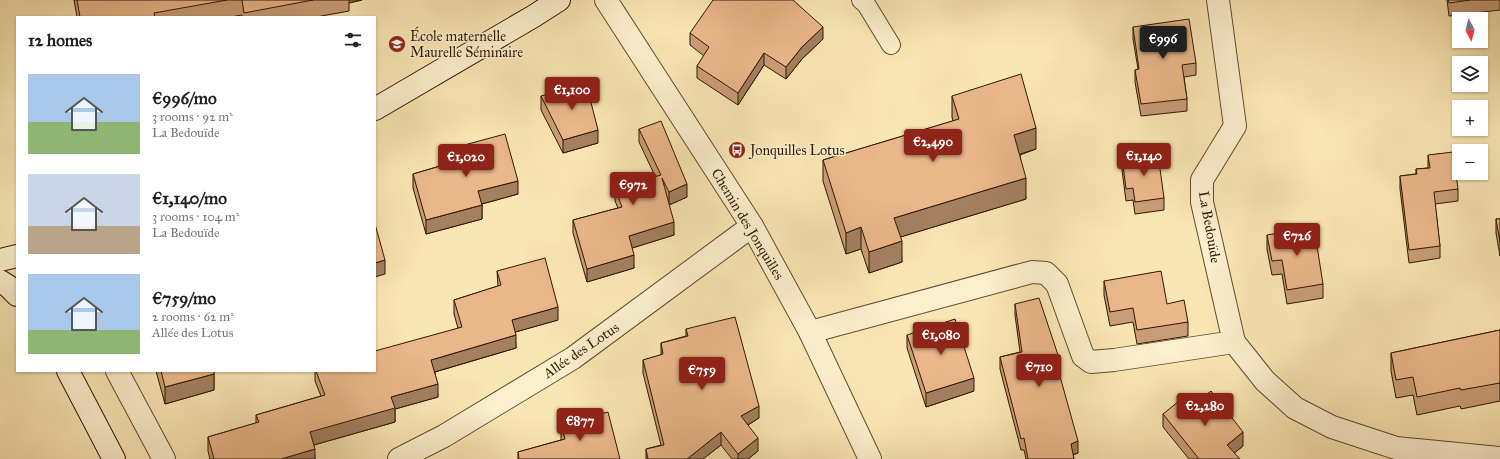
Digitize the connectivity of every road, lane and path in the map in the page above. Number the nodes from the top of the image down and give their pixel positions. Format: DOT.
graph roads {
  1 [pos="559,0"];
  2 [pos="606,0"];
  3 [pos="861,0"];
  4 [pos="1218,0"];
  5 [pos="891,45"];
  6 [pos="376,108"];
  7 [pos="752,226"];
  8 [pos="16,256"];
  9 [pos="0,260"];
  10 [pos="0,281"];
  11 [pos="16,294"];
  12 [pos="810,332"];
  13 [pos="1234,342"];
  14 [pos="69,372"];
  15 [pos="118,372"];
  16 [pos="1500,458"];
  17 [pos="114,459"];
  18 [pos="164,459"];
  19 [pos="399,459"];
  20 [pos="870,459"];
  1 -- 6 [label="street"];
  2 -- 7 [label="street, Chemin des Jonquilles"];
  3 -- 5 [label="lane"];
  4 -- 13 [label="street, La Bedouïde"];
  7 -- 12 [label="street, Chemin des Jonquilles"];
  7 -- 19 [label="street, Allée des Lotus"];
  8 -- 9 [label="street"];
  10 -- 11 [label="street"];
  12 -- 13 [label="street"];
  12 -- 20 [label="street, Chemin des Jonquilles"];
  13 -- 16 [label="street, La Bedouïde"];
  14 -- 17 [label="street"];
  15 -- 18 [label="street"];
}
